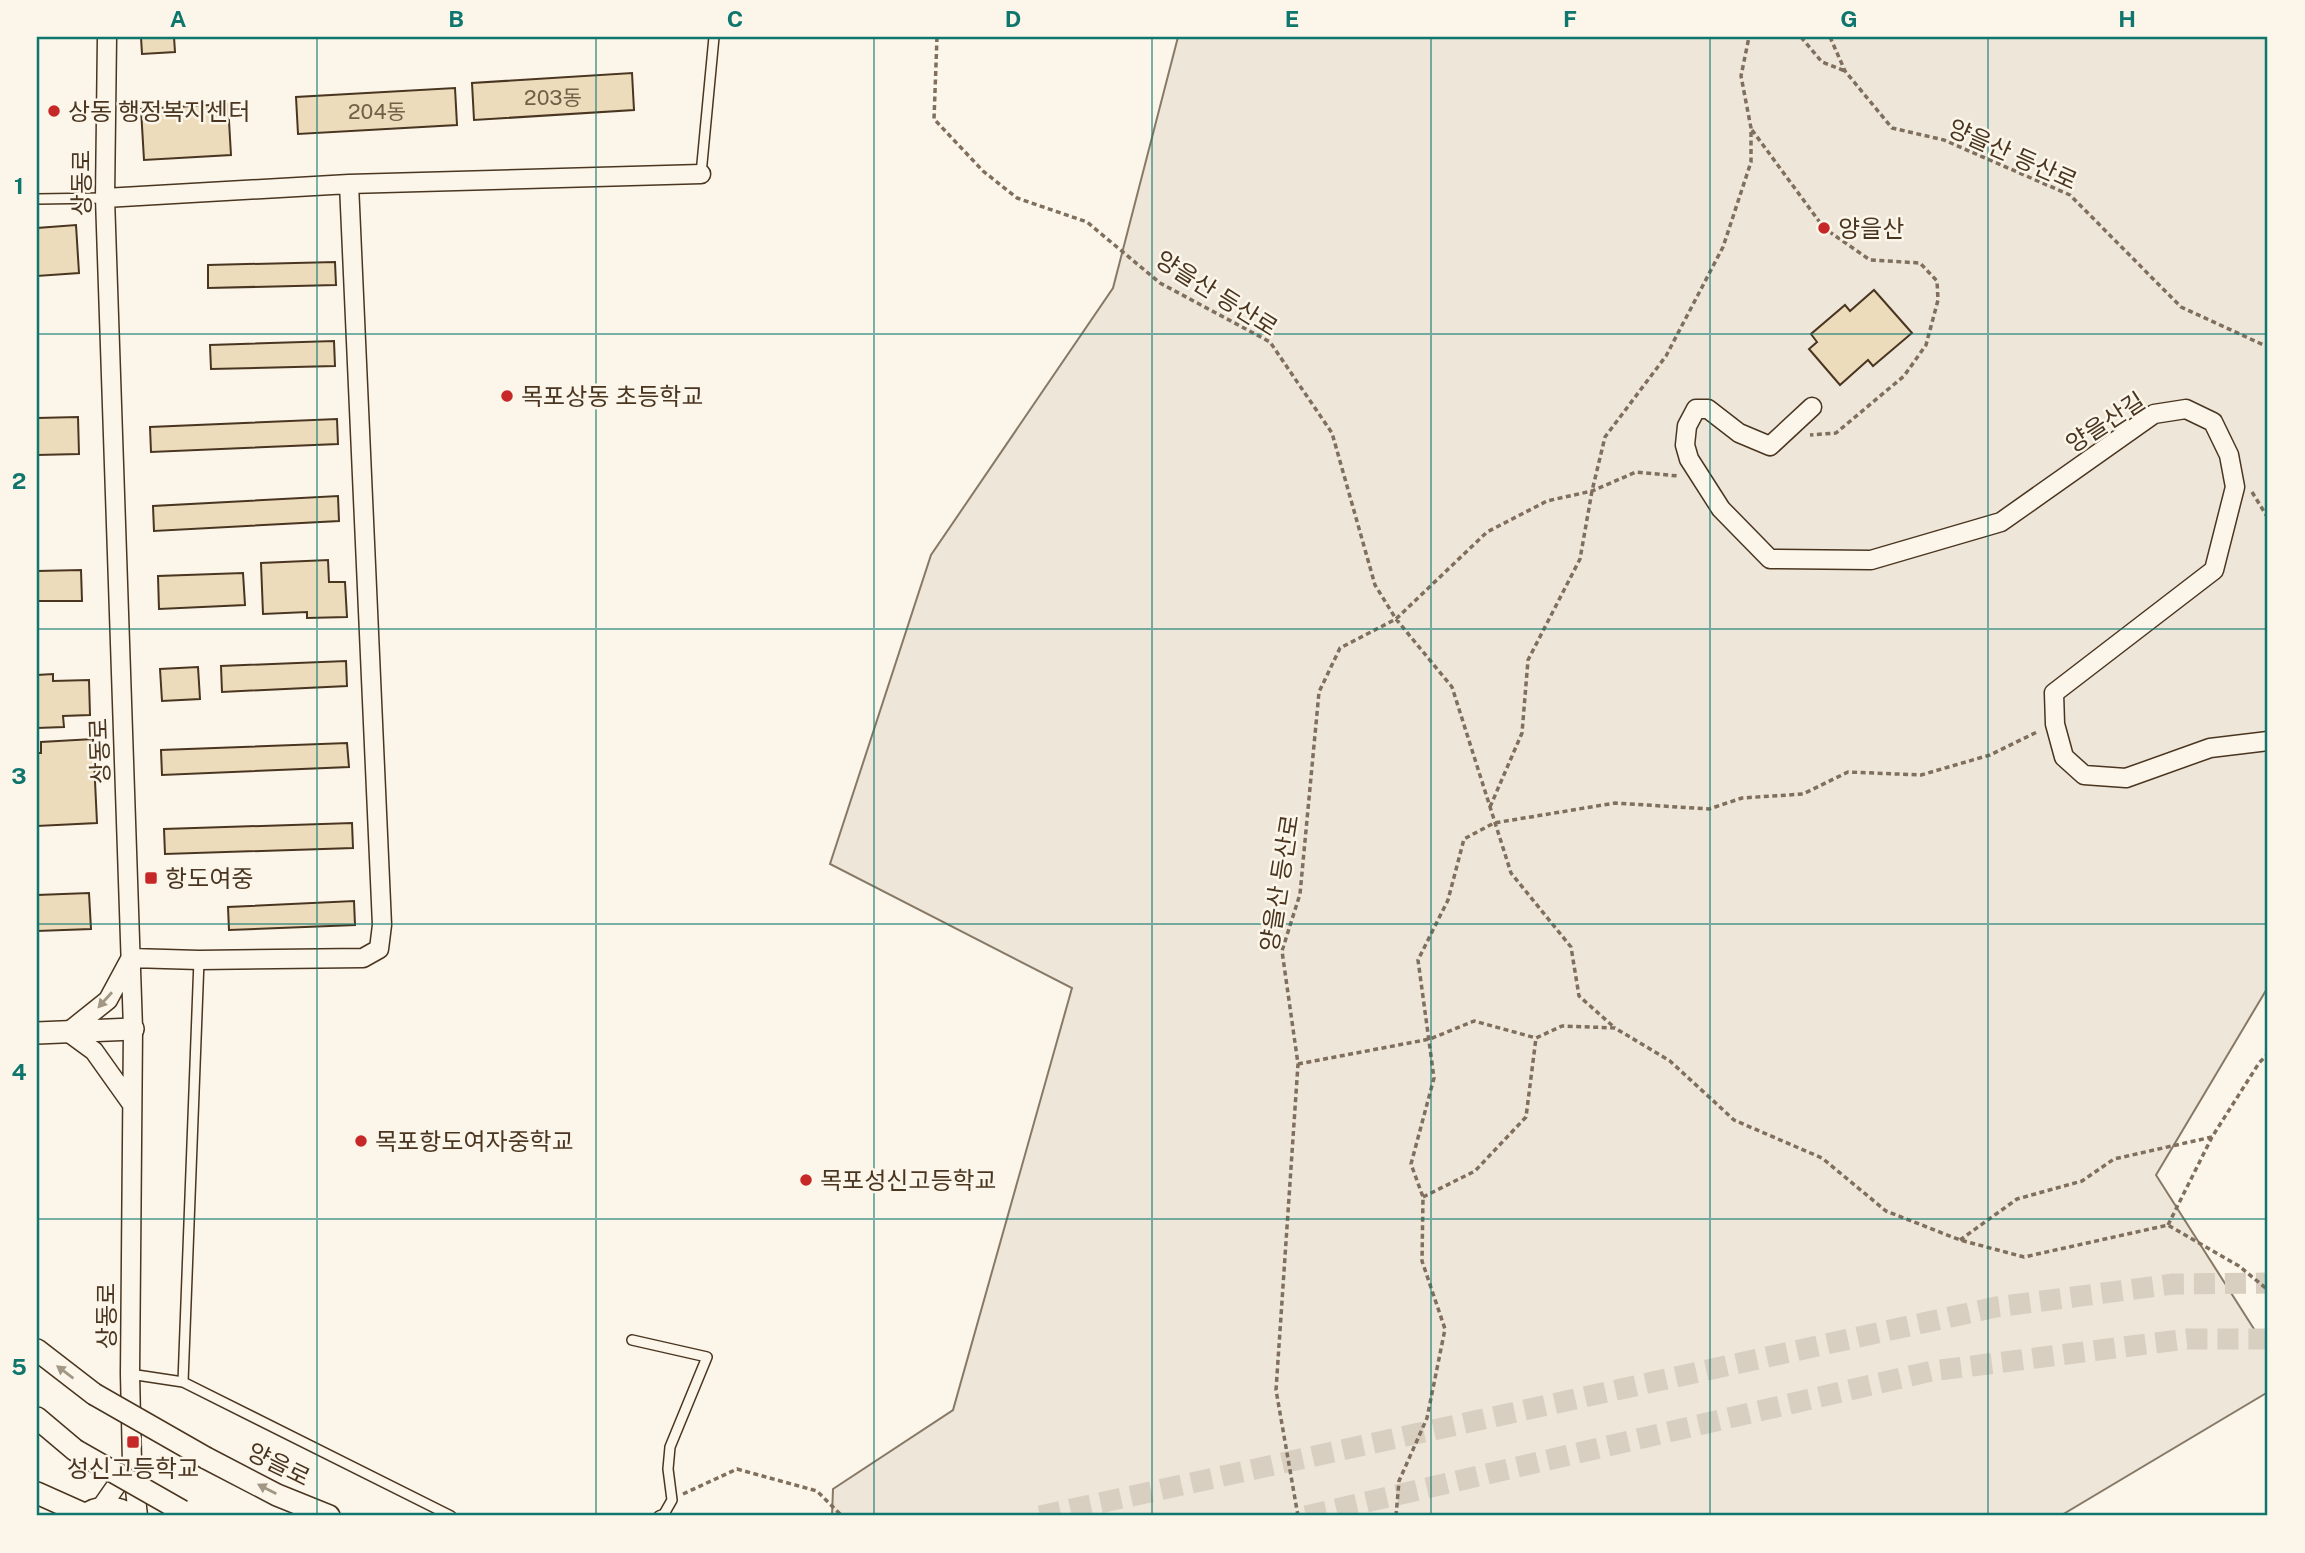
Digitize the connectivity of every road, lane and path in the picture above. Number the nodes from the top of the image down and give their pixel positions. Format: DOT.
graph roads {
  1 [pos="107,37"];
  2 [pos="714,37"];
  3 [pos="937,37"];
  4 [pos="1749,37"];
  5 [pos="1801,37"];
  6 [pos="1830,37"];
  7 [pos="1845,71"];
  8 [pos="1751,128"];
  9 [pos="701,174"];
  10 [pos="349,184"];
  11 [pos="105,198"];
  12 [pos="37,199"];
  13 [pos="2268,347"];
  14 [pos="1812,407"];
  15 [pos="1793,426"];
  16 [pos="1701,478"];
  17 [pos="1592,491"];
  18 [pos="1396,619"];
  19 [pos="2055,724"];
  20 [pos="2268,741"];
  21 [pos="1490,809"];
  22 [pos="1494,822"];
  23 [pos="131,958"];
  24 [pos="199,960"];
  25 [pos="1615,1028"];
  26 [pos="133,1029"];
  27 [pos="68,1032"];
  28 [pos="37,1033"];
  29 [pos="1536,1038"];
  30 [pos="1430,1039"];
  31 [pos="2268,1054"];
  32 [pos="1298,1064"];
  33 [pos="131,1103"];
  34 [pos="2212,1137"];
  35 [pos="1423,1197"];
  36 [pos="2168,1224"];
  37 [pos="1960,1240"];
  38 [pos="2268,1290"];
  39 [pos="632,1340"];
  40 [pos="37,1350"];
  41 [pos="130,1374"];
  42 [pos="183,1382"];
  43 [pos="37,1418"];
  44 [pos="132,1463"];
  45 [pos="37,1493"];
  46 [pos="672,1500"];
  47 [pos="89,1512"];
  48 [pos="187,1513"];
  49 [pos="136,1516"];
  50 [pos="329,1516"];
  51 [pos="451,1516"];
  52 [pos="659,1516"];
  53 [pos="842,1516"];
  54 [pos="1298,1516"];
  55 [pos="1396,1516"];
  1 -- 11 [label="street, 상동로"];
  2 -- 9 [label="lane"];
  3 -- 18 [label="path, 양을산 등산로"];
  4 -- 8 [label="path"];
  5 -- 7 [label="path, 양을산 등산로"];
  6 -- 7 [label="path, 양을산 등산로"];
  7 -- 13 [label="path, 양을산 등산로"];
  8 -- 15 [label="path"];
  8 -- 17 [label="path"];
  9 -- 10 [label="street"];
  10 -- 11 [label="street"];
  10 -- 24 [label="street"];
  11 -- 12 [label="lane"];
  11 -- 23 [label="street, 상동로"];
  14 -- 15 [label="street, 양을산길"];
  15 -- 16 [label="street, 양을산길"];
  16 -- 17 [label="path, 양을산 등산로"];
  16 -- 19 [label="street, 양을산길"];
  17 -- 18 [label="path, 양을산 등산로"];
  17 -- 21 [label="path"];
  18 -- 21 [label="path, 양을산 등산로"];
  18 -- 32 [label="path, 양을산 등산로"];
  19 -- 20 [label="street, 양을산길"];
  19 -- 22 [label="path"];
  21 -- 22 [label="path, 양을산 등산로"];
  22 -- 25 [label="path, 양을산 등산로"];
  22 -- 30 [label="path"];
  23 -- 24 [label="street"];
  23 -- 26 [label="street, 상동로"];
  23 -- 27 [label="street, one-way"];
  24 -- 42 [label="lane"];
  25 -- 29 [label="path, 양을산 등산로"];
  25 -- 37 [label="path, 양을산 등산로"];
  26 -- 27 [label="street"];
  26 -- 33 [label="street, 상동로"];
  27 -- 28 [label="street"];
  27 -- 33 [label="street"];
  29 -- 30 [label="path"];
  29 -- 35 [label="path"];
  30 -- 32 [label="path"];
  30 -- 35 [label="path"];
  31 -- 34 [label="path"];
  32 -- 54 [label="path, 양을산 등산로"];
  33 -- 41 [label="street, 상동로"];
  34 -- 36 [label="path"];
  34 -- 37 [label="path"];
  35 -- 55 [label="path"];
  36 -- 37 [label="path, 양을산 등산로"];
  36 -- 38 [label="path"];
  39 -- 46 [label="lane"];
  50 -- 40 [label="street, 양을로, one-way, bridge"];
  41 -- 42 [label="lane"];
  41 -- 44 [label="street, 상동로"];
  42 -- 51 [label="lane"];
  43 -- 48 [label="street, bridge"];
  44 -- 47 [label="street"];
  44 -- 49 [label="street, 상동로"];
  45 -- 47 [label="street"];
  46 -- 52 [label="lane"];
  46 -- 53 [label="path"];
  47 -- 49 [label="street"];
}
